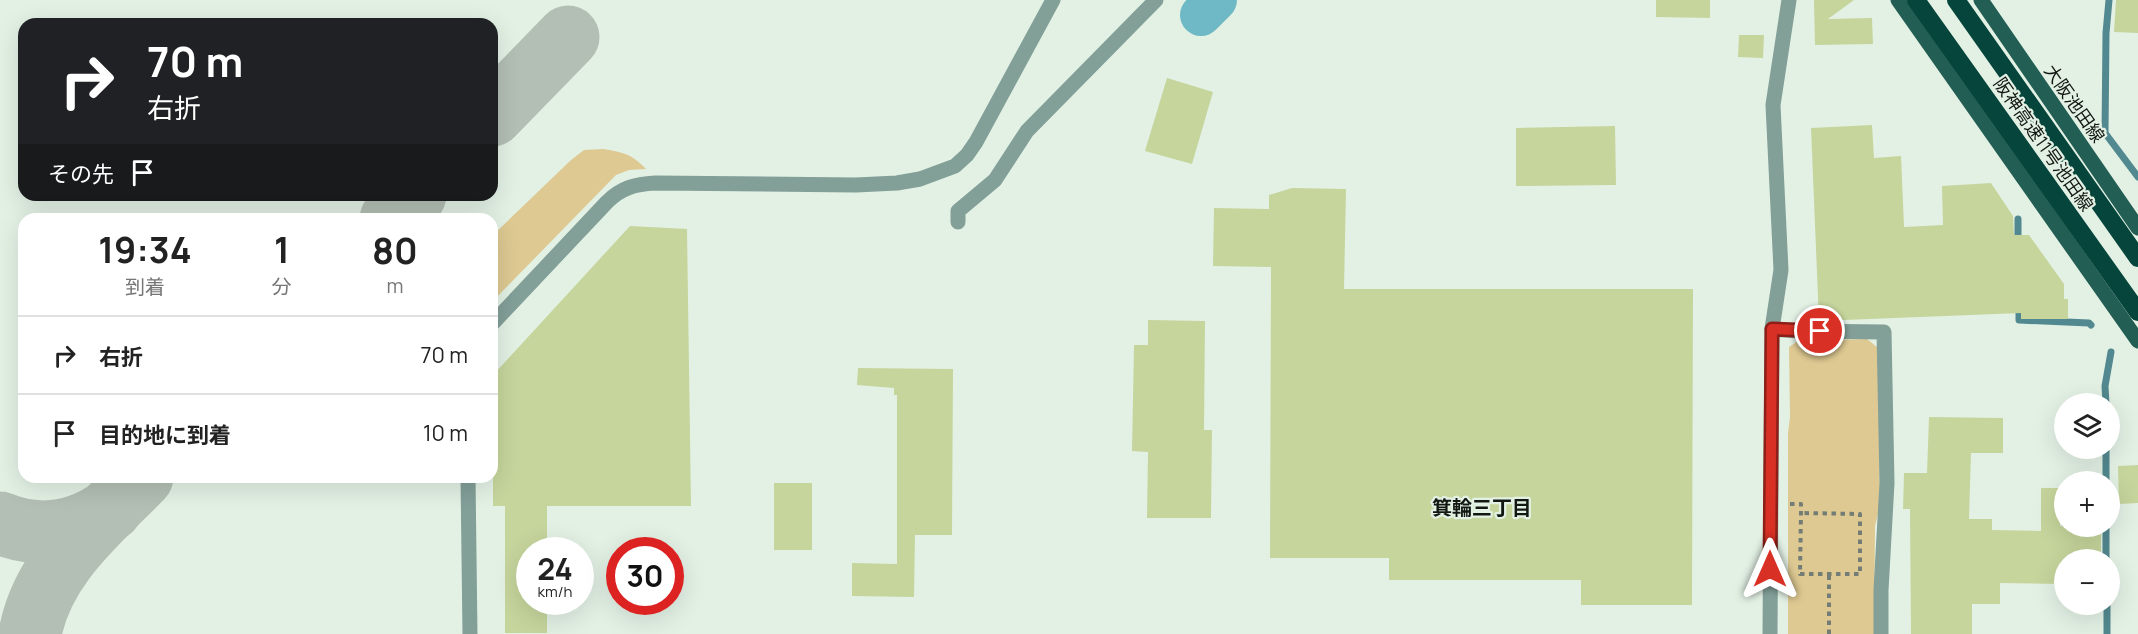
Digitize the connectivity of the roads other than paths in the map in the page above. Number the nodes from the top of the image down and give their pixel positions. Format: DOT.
graph roads {
  1 [pos="1053,0"];
  2 [pos="1156,0"];
  3 [pos="1789,0"];
  4 [pos="1898,0"];
  5 [pos="1916,0"];
  6 [pos="1956,0"];
  7 [pos="1981,0"];
  8 [pos="958,222"];
  9 [pos="2138,228"];
  10 [pos="2138,258"];
  11 [pos="2138,312"];
  12 [pos="498,318"];
  13 [pos="1772,329"];
  14 [pos="2138,341"];
  15 [pos="468,483"];
  16 [pos="470,634"];
  17 [pos="1770,634"];
  18 [pos="1881,634"];
  1 -- 12 [label="street"];
  2 -- 8 [label="street"];
  3 -- 13 [label="street"];
  4 -- 14 [label="main road"];
  5 -- 11 [label="highway, 阪神高速11号池田線"];
  6 -- 10 [label="highway, 阪神高速11号池田線"];
  7 -- 9 [label="main road, 大阪池田線"];
  13 -- 17 [label="street"];
  13 -- 18 [label="street"];
  15 -- 16 [label="street"];
}
